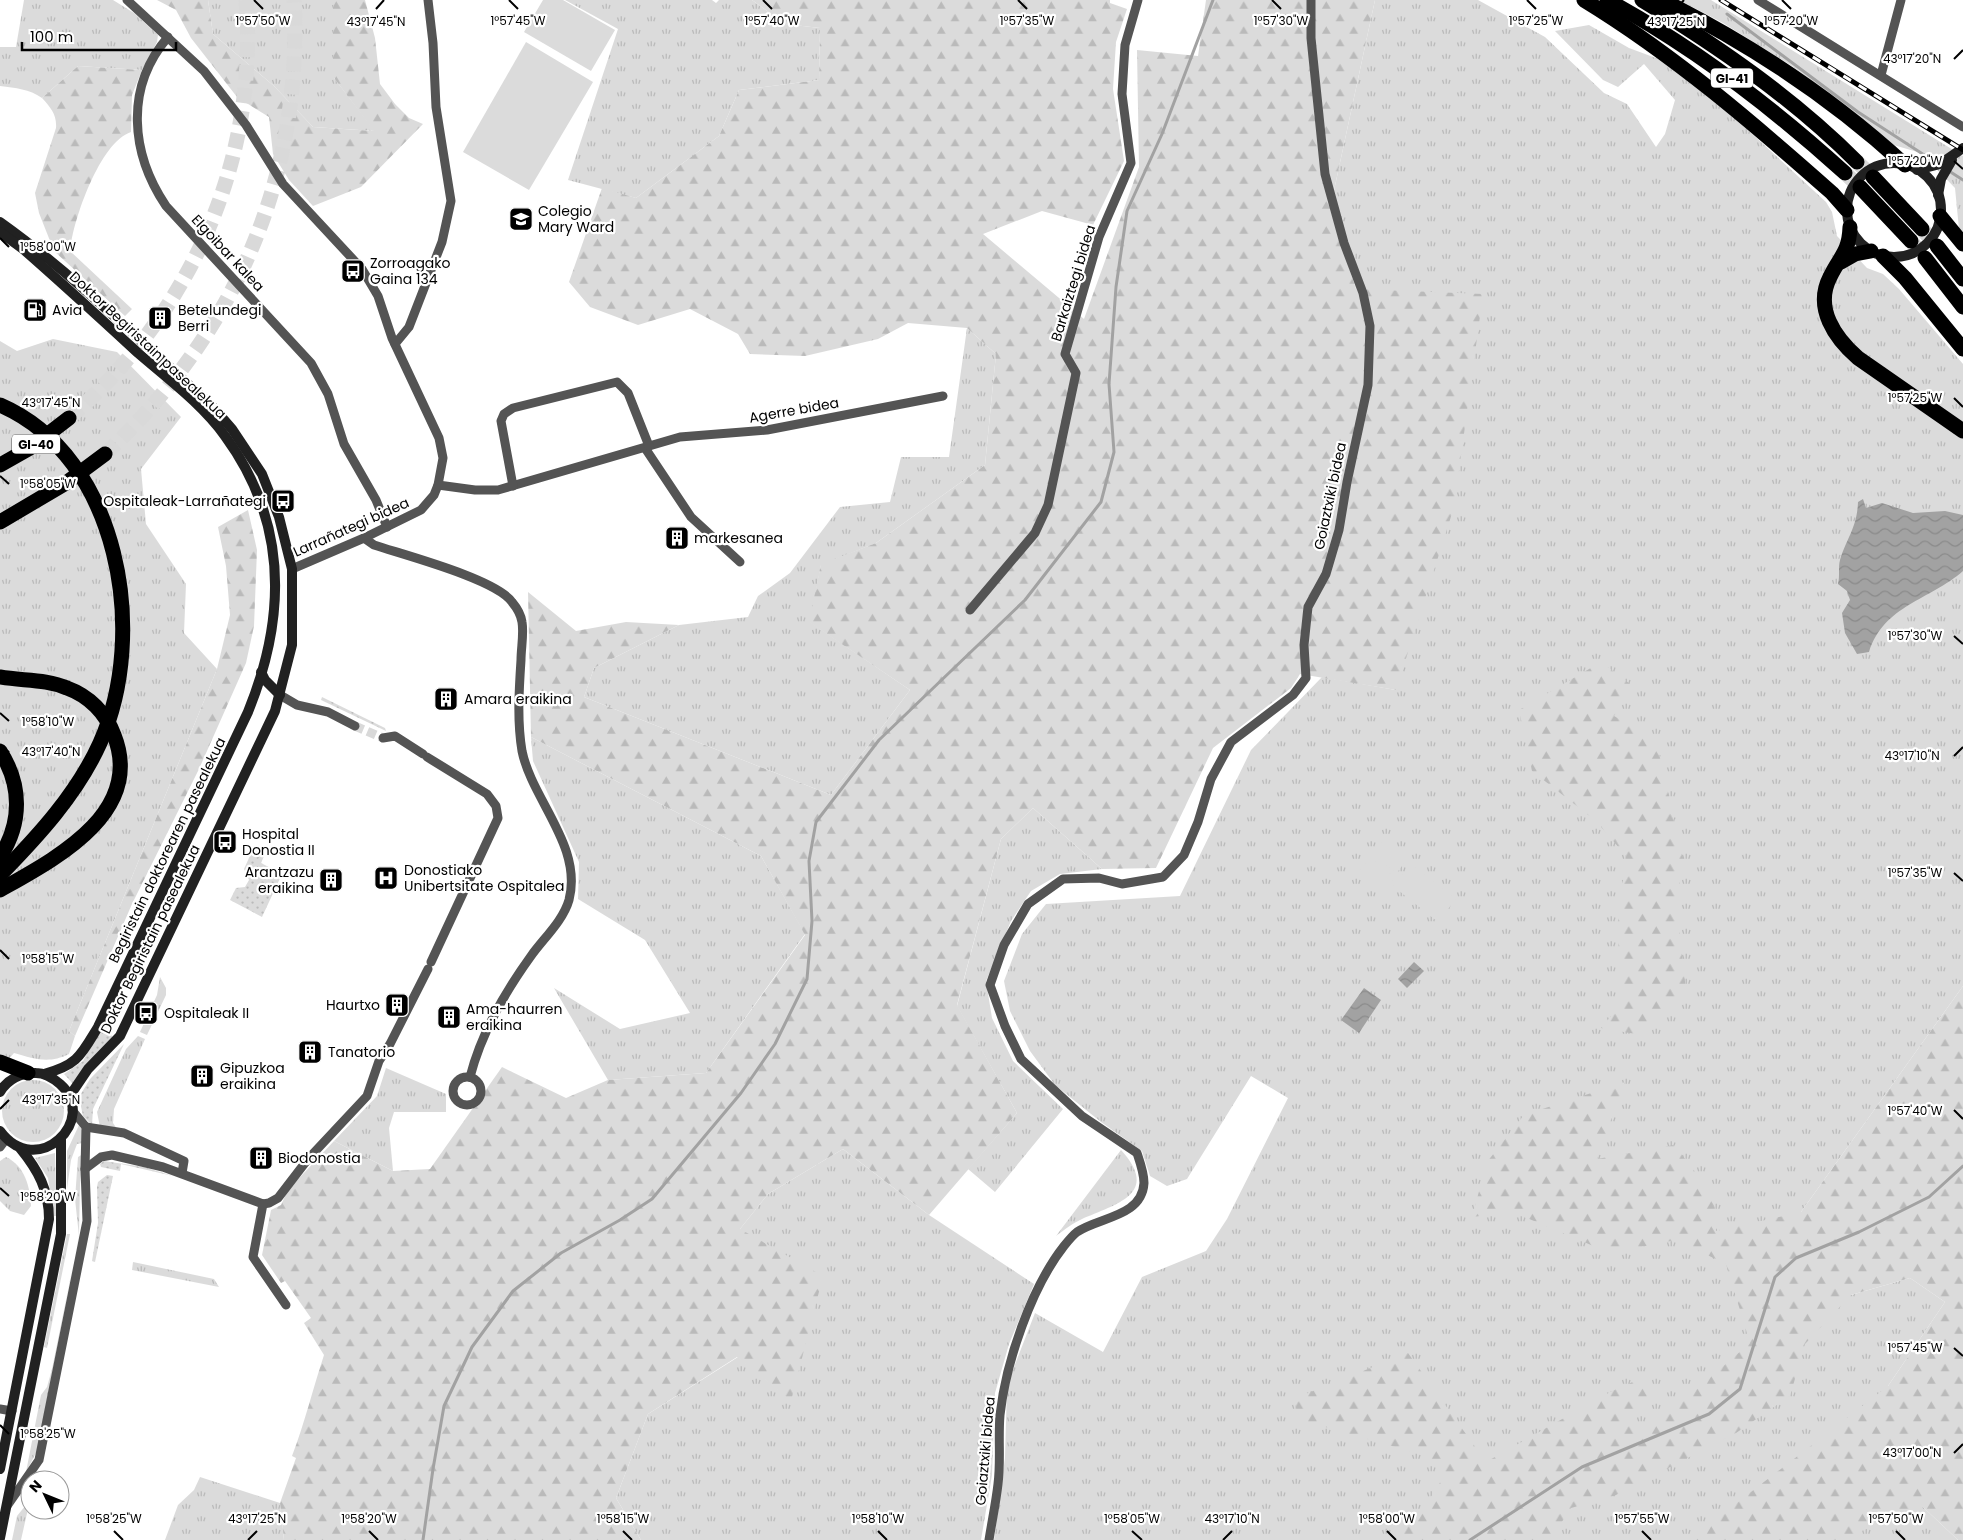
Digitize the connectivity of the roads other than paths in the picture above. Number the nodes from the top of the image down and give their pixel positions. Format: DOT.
graph roads {
  1 [pos="126,0"];
  2 [pos="428,0"];
  3 [pos="1138,0"];
  4 [pos="1311,0"];
  5 [pos="1584,0"];
  6 [pos="1606,0"];
  7 [pos="1642,0"];
  8 [pos="1662,0"];
  9 [pos="1758,0"];
  10 [pos="1901,0"];
  11 [pos="168,38"];
  12 [pos="1881,75"];
  13 [pos="1963,127"];
  14 [pos="1961,150"];
  15 [pos="1857,162"];
  16 [pos="1911,167"];
  17 [pos="1845,173"];
  18 [pos="1873,177"];
  19 [pos="1860,187"];
  20 [pos="1938,195"];
  21 [pos="1847,210"];
  22 [pos="1940,216"];
  23 [pos="0,222"];
  24 [pos="1850,228"];
  25 [pos="1922,229"];
  26 [pos="0,232"];
  27 [pos="1910,241"];
  28 [pos="1963,244"];
  29 [pos="1937,246"];
  30 [pos="1877,254"];
  31 [pos="1924,258"];
  32 [pos="1841,262"];
  33 [pos="1963,279"];
  34 [pos="1963,307"];
  35 [pos="395,344"];
  36 [pos="1963,349"];
  37 [pos="943,396"];
  38 [pos="1,406"];
  39 [pos="70,418"];
  40 [pos="1963,430"];
  41 [pos="647,447"];
  42 [pos="105,454"];
  43 [pos="0,465"];
  44 [pos="245,467"];
  45 [pos="438,485"];
  46 [pos="513,486"];
  47 [pos="26,508"];
  48 [pos="266,516"];
  49 [pos="0,522"];
  50 [pos="387,527"];
  51 [pos="0,529"];
  52 [pos="364,538"];
  53 [pos="740,562"];
  54 [pos="292,569"];
  55 [pos="276,592"];
  56 [pos="274,610"];
  57 [pos="970,610"];
  58 [pos="293,626"];
  59 [pos="261,672"];
  60 [pos="0,677"];
  61 [pos="280,695"];
  62 [pos="355,726"];
  63 [pos="383,738"];
  64 [pos="0,751"];
  65 [pos="66,800"];
  66 [pos="0,857"];
  67 [pos="0,865"];
  68 [pos="0,875"];
  69 [pos="0,890"];
  70 [pos="0,1062"];
  71 [pos="28,1073"];
  72 [pos="44,1074"];
  73 [pos="470,1077"];
  74 [pos="0,1092"];
  75 [pos="69,1097"];
  76 [pos="72,1110"];
  77 [pos="86,1127"];
  78 [pos="61,1138"];
  79 [pos="2,1139"];
  80 [pos="20,1148"];
  81 [pos="85,1169"];
  82 [pos="182,1173"];
  83 [pos="263,1204"];
  84 [pos="286,1305"];
  85 [pos="0,1409"];
  86 [pos="12,1411"];
  87 [pos="0,1469"];
  88 [pos="6,1506"];
  89 [pos="0,1538"];
  90 [pos="989,1540"];
  1 -- 11 [label="street, Larrañategi bidea"];
  2 -- 35 [label="street"];
  3 -- 57 [label="street, Barkaiztegi bidea"];
  4 -- 90 [label="street, Goiaztxiki bidea"];
  5 -- 21 [label="highway"];
  6 -- 17 [label="highway, GI-41"];
  7 -- 15 [label="highway, GI-41"];
  8 -- 16 [label="highway"];
  9 -- 12 [label="street"];
  10 -- 12 [label="street"];
  11 -- 35 [label="street, Larrañategi bidea"];
  11 -- 50 [label="street, Elgoibar kalea"];
  12 -- 13 [label="street"];
  14 -- 16 [label="main road"];
  14 -- 20 [label="main road"];
  16 -- 20 [label="main road"];
  16 -- 21 [label="main road"];
  18 -- 25 [label="highway"];
  19 -- 27 [label="highway"];
  20 -- 22 [label="main road"];
  21 -- 24 [label="main road"];
  22 -- 28 [label="highway"];
  22 -- 30 [label="main road"];
  23 -- 54 [label="main road"];
  24 -- 30 [label="main road"];
  24 -- 32 [label="highway"];
  26 -- 44 [label="main road, Doktor Begiristain pasealekua"];
  29 -- 33 [label="highway"];
  30 -- 32 [label="highway"];
  30 -- 36 [label="highway"];
  31 -- 34 [label="highway"];
  32 -- 40 [label="highway"];
  35 -- 45 [label="street, Larrañategi bidea"];
  37 -- 41 [label="street, Agerre bidea"];
  38 -- 65 [label="highway"];
  39 -- 43 [label="highway, GI-40"];
  41 -- 46 [label="street, Agerre bidea"];
  41 -- 46 [label="street"];
  41 -- 53 [label="street"];
  42 -- 47 [label="highway"];
  44 -- 48 [label="main road, Begiristain doktorearen pasealekua"];
  45 -- 46 [label="street, Agerre bidea"];
  45 -- 50 [label="street, Larrañategi bidea"];
  47 -- 49 [label="highway"];
  47 -- 51 [label="highway"];
  48 -- 54 [label="main road, Begiristain doktorearen pasealekua"];
  48 -- 55 [label="main road, Begiristain doktorearen pasealekua"];
  50 -- 52 [label="street, Larrañategi bidea"];
  52 -- 54 [label="street, Larrañategi bidea"];
  52 -- 73 [label="street"];
  54 -- 55 [label="main road, Begiristain doktorearen pasealekua"];
  54 -- 58 [label="main road"];
  55 -- 56 [label="main road, Begiristain doktorearen pasealekua"];
  56 -- 58 [label="main road"];
  56 -- 59 [label="main road, Begiristain doktorearen pasealekua"];
  58 -- 61 [label="main road"];
  59 -- 61 [label="main road"];
  59 -- 72 [label="main road, Begiristain doktorearen pasealekua"];
  60 -- 69 [label="highway"];
  61 -- 62 [label="street"];
  61 -- 75 [label="main road, Doktor Begiristain pasealekua"];
  63 -- 83 [label="street"];
  64 -- 66 [label="highway"];
  65 -- 67 [label="highway"];
  65 -- 68 [label="highway"];
  70 -- 71 [label="highway"];
  71 -- 72 [label="main road"];
  71 -- 74 [label="main road"];
  72 -- 75 [label="main road"];
  75 -- 76 [label="main road"];
  76 -- 77 [label="street"];
  76 -- 78 [label="main road"];
  77 -- 81 [label="street"];
  77 -- 82 [label="street"];
  78 -- 80 [label="main road"];
  78 -- 88 [label="main road"];
  79 -- 80 [label="main road"];
  80 -- 86 [label="main road"];
  81 -- 82 [label="street"];
  81 -- 88 [label="street"];
  82 -- 83 [label="street"];
  83 -- 84 [label="street"];
  85 -- 86 [label="street"];
  86 -- 87 [label="main road"];
  88 -- 89 [label="main road"];
}
